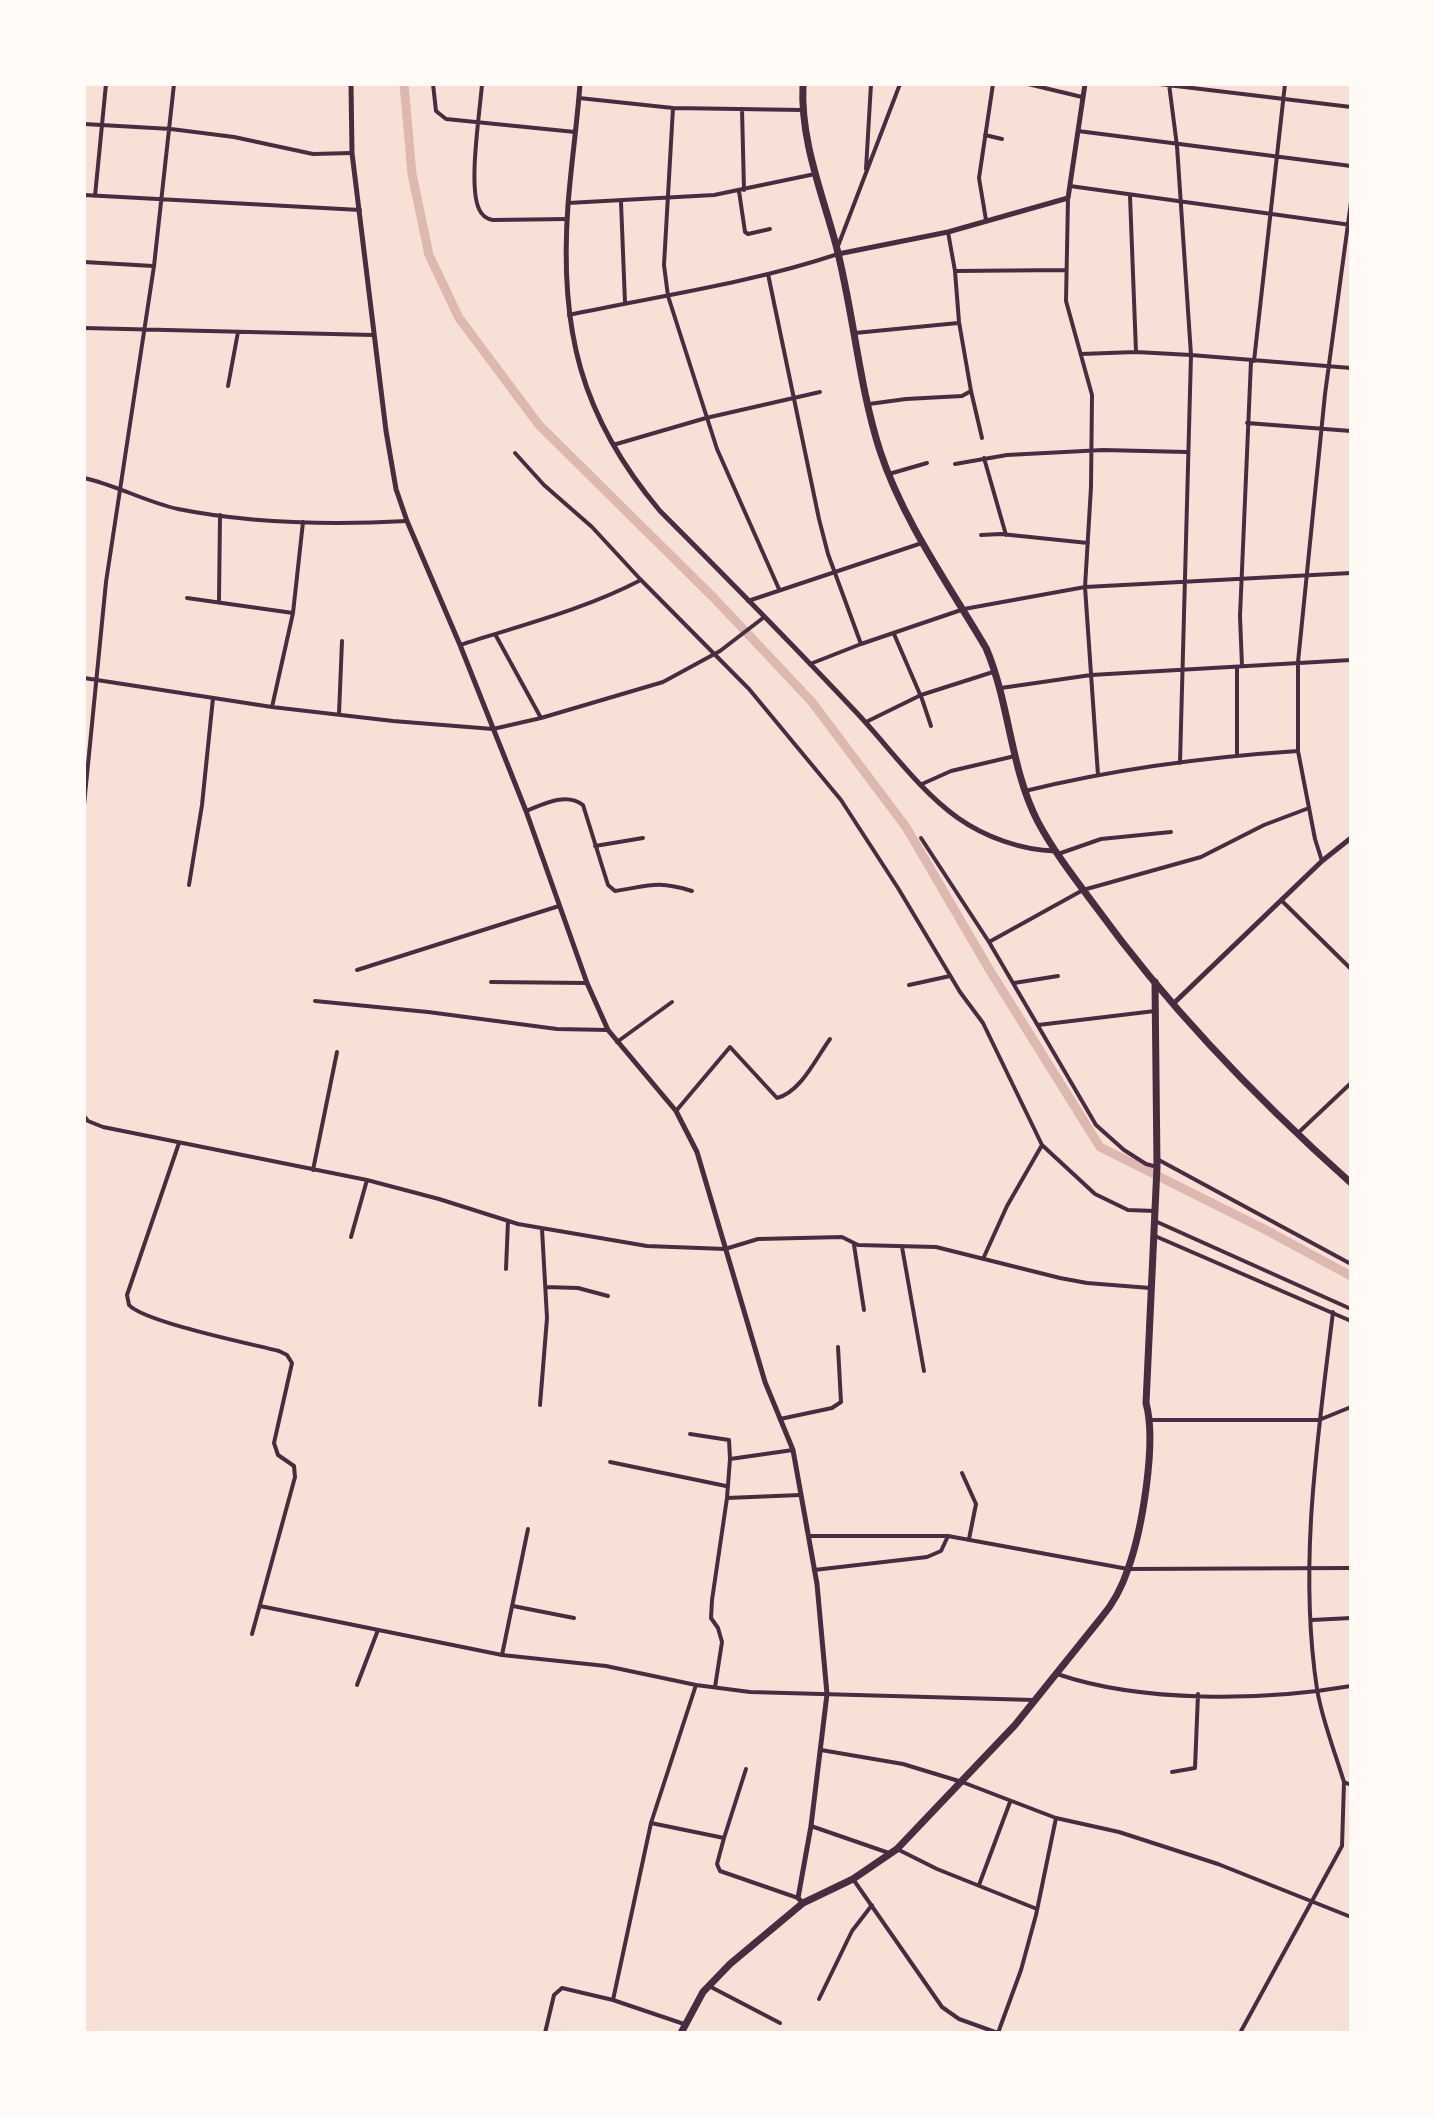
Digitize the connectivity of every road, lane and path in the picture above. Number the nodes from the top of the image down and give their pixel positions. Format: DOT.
graph roads {
  1 [pos="106,84"];
  2 [pos="174,84"];
  3 [pos="351,84"];
  4 [pos="433,84"];
  5 [pos="482,84"];
  6 [pos="580,84"];
  7 [pos="803,84"];
  8 [pos="871,84"];
  9 [pos="900,84"];
  10 [pos="993,84"];
  11 [pos="1028,84"];
  12 [pos="1085,84"];
  13 [pos="1159,84"];
  14 [pos="1169,84"];
  15 [pos="1218,84"];
  16 [pos="1285,84"];
  17 [pos="1218,92"];
  18 [pos="1082,97"];
  19 [pos="579,98"];
  20 [pos="1283,99"];
  21 [pos="1351,107"];
  22 [pos="673,108"];
  23 [pos="742,108"];
  24 [pos="802,110"];
  25 [pos="479,123"];
  26 [pos="84,124"];
  27 [pos="100,125"];
  28 [pos="171,129"];
  29 [pos="1078,131"];
  30 [pos="575,132"];
  31 [pos="985,135"];
  32 [pos="1002,139"];
  33 [pos="1177,146"];
  34 [pos="352,153"];
  35 [pos="1277,158"];
  36 [pos="1351,166"];
  37 [pos="866,172"];
  38 [pos="815,174"];
  39 [pos="1070,186"];
  40 [pos="741,191"];
  41 [pos="84,195"];
  42 [pos="95,196"];
  43 [pos="1130,196"];
  44 [pos="1068,198"];
  45 [pos="160,199"];
  46 [pos="666,199"];
  47 [pos="1180,200"];
  48 [pos="621,202"];
  49 [pos="1351,202"];
  50 [pos="568,203"];
  51 [pos="360,210"];
  52 [pos="1270,214"];
  53 [pos="567,219"];
  54 [pos="986,220"];
  55 [pos="1350,225"];
  56 [pos="770,229"];
  57 [pos="948,232"];
  58 [pos="838,252"];
  59 [pos="84,262"];
  60 [pos="154,266"];
  61 [pos="1066,270"];
  62 [pos="955,271"];
  63 [pos="768,274"];
  64 [pos="1341,276"];
  65 [pos="1351,278"];
  66 [pos="668,296"];
  67 [pos="625,303"];
  68 [pos="569,315"];
  69 [pos="959,322"];
  70 [pos="84,328"];
  71 [pos="144,331"];
  72 [pos="238,332"];
  73 [pos="853,334"];
  74 [pos="375,335"];
  75 [pos="1136,352"];
  76 [pos="1081,354"];
  77 [pos="1191,355"];
  78 [pos="1252,361"];
  79 [pos="1329,364"];
  80 [pos="1351,368"];
  81 [pos="228,386"];
  82 [pos="971,391"];
  83 [pos="820,392"];
  84 [pos="794,398"];
  85 [pos="869,405"];
  86 [pos="706,418"];
  87 [pos="1247,423"];
  88 [pos="1322,429"];
  89 [pos="1351,431"];
  90 [pos="982,438"];
  91 [pos="611,445"];
  92 [pos="1092,451"];
  93 [pos="1188,452"];
  94 [pos="515,453"];
  95 [pos="984,458"];
  96 [pos="927,463"];
  97 [pos="955,464"];
  98 [pos="889,474"];
  99 [pos="84,478"];
  100 [pos="120,491"];
  101 [pos="220,515"];
  102 [pos="407,521"];
  103 [pos="303,522"];
  104 [pos="981,535"];
  105 [pos="1006,535"];
  106 [pos="924,542"];
  107 [pos="1088,543"];
  108 [pos="1351,573"];
  109 [pos="835,574"];
  110 [pos="1306,576"];
  111 [pos="1243,579"];
  112 [pos="641,580"];
  113 [pos="1186,581"];
  114 [pos="1085,587"];
  115 [pos="779,589"];
  116 [pos="187,598"];
  117 [pos="219,601"];
  118 [pos="747,602"];
  119 [pos="964,609"];
  120 [pos="293,613"];
  121 [pos="763,618"];
  122 [pos="495,634"];
  123 [pos="894,634"];
  124 [pos="342,641"];
  125 [pos="861,644"];
  126 [pos="460,645"];
  127 [pos="717,652"];
  128 [pos="1351,660"];
  129 [pos="1298,662"];
  130 [pos="809,664"];
  131 [pos="1239,667"];
  132 [pos="1181,670"];
  133 [pos="996,671"];
  134 [pos="1091,675"];
  135 [pos="84,678"];
  136 [pos="95,681"];
  137 [pos="1001,688"];
  138 [pos="921,695"];
  139 [pos="213,698"];
  140 [pos="272,707"];
  141 [pos="339,714"];
  142 [pos="541,718"];
  143 [pos="866,722"];
  144 [pos="931,726"];
  145 [pos="493,729"];
  146 [pos="1298,751"];
  147 [pos="1237,755"];
  148 [pos="1015,756"];
  149 [pos="1180,763"];
  150 [pos="1098,775"];
  151 [pos="922,784"];
  152 [pos="1025,791"];
  153 [pos="84,805"];
  154 [pos="1309,808"];
  155 [pos="526,811"];
  156 [pos="1171,832"];
  157 [pos="643,838"];
  158 [pos="921,838"];
  159 [pos="1351,838"];
  160 [pos="595,846"];
  161 [pos="1057,853"];
  162 [pos="1322,861"];
  163 [pos="189,885"];
  164 [pos="1083,890"];
  165 [pos="692,891"];
  166 [pos="1281,900"];
  167 [pos="559,906"];
  168 [pos="989,942"];
  169 [pos="1351,969"];
  170 [pos="357,970"];
  171 [pos="950,976"];
  172 [pos="1058,976"];
  173 [pos="491,982"];
  174 [pos="1155,982"];
  175 [pos="587,983"];
  176 [pos="1014,983"];
  177 [pos="909,985"];
  178 [pos="315,1001"];
  179 [pos="672,1002"];
  180 [pos="1173,1004"];
  181 [pos="1155,1011"];
  182 [pos="1038,1025"];
  183 [pos="608,1030"];
  184 [pos="830,1039"];
  185 [pos="617,1042"];
  186 [pos="337,1052"];
  187 [pos="1351,1083"];
  188 [pos="676,1111"];
  189 [pos="85,1119"];
  190 [pos="1298,1133"];
  191 [pos="179,1143"];
  192 [pos="1042,1145"];
  193 [pos="1157,1165"];
  194 [pos="313,1170"];
  195 [pos="367,1180"];
  196 [pos="1351,1183"];
  197 [pos="1155,1211"];
  198 [pos="508,1221"];
  199 [pos="1155,1221"];
  200 [pos="542,1229"];
  201 [pos="1154,1236"];
  202 [pos="351,1237"];
  203 [pos="854,1244"];
  204 [pos="902,1247"];
  205 [pos="725,1249"];
  206 [pos="983,1259"];
  207 [pos="1351,1264"];
  208 [pos="506,1269"];
  209 [pos="546,1287"];
  210 [pos="1152,1288"];
  211 [pos="608,1296"];
  212 [pos="1351,1309"];
  213 [pos="864,1310"];
  214 [pos="1333,1312"];
  215 [pos="1351,1321"];
  216 [pos="838,1347"];
  217 [pos="924,1371"];
  218 [pos="540,1405"];
  219 [pos="1351,1407"];
  220 [pos="778,1419"];
  221 [pos="1151,1420"];
  222 [pos="1319,1420"];
  223 [pos="690,1434"];
  224 [pos="793,1450"];
  225 [pos="730,1459"];
  226 [pos="610,1462"];
  227 [pos="962,1473"];
  228 [pos="726,1486"];
  229 [pos="803,1495"];
  230 [pos="727,1498"];
  231 [pos="528,1529"];
  232 [pos="810,1536"];
  233 [pos="948,1536"];
  234 [pos="969,1539"];
  235 [pos="1351,1568"];
  236 [pos="1128,1569"];
  237 [pos="814,1570"];
  238 [pos="1309,1570"];
  239 [pos="260,1606"];
  240 [pos="513,1606"];
  241 [pos="574,1618"];
  242 [pos="1351,1618"];
  243 [pos="1312,1620"];
  244 [pos="378,1630"];
  245 [pos="252,1634"];
  246 [pos="502,1655"];
  247 [pos="1057,1674"];
  248 [pos="357,1685"];
  249 [pos="696,1685"];
  250 [pos="1351,1686"];
  251 [pos="714,1688"];
  252 [pos="1318,1691"];
  253 [pos="827,1694"];
  254 [pos="1198,1694"];
  255 [pos="1036,1700"];
  256 [pos="821,1750"];
  257 [pos="746,1769"];
  258 [pos="1172,1772"];
  259 [pos="962,1782"];
  260 [pos="1344,1782"];
  261 [pos="1351,1785"];
  262 [pos="1010,1802"];
  263 [pos="1056,1818"];
  264 [pos="651,1823"];
  265 [pos="811,1826"];
  266 [pos="724,1838"];
  267 [pos="894,1851"];
  268 [pos="853,1879"];
  269 [pos="979,1885"];
  270 [pos="801,1901"];
  271 [pos="1312,1901"];
  272 [pos="872,1905"];
  273 [pos="1037,1909"];
  274 [pos="1351,1917"];
  275 [pos="709,1986"];
  276 [pos="819,1999"];
  277 [pos="613,2000"];
  278 [pos="780,2023"];
  279 [pos="684,2024"];
  280 [pos="545,2033"];
  281 [pos="681,2033"];
  282 [pos="998,2033"];
  283 [pos="1240,2033"];
  1 -- 27 [label="street"];
  2 -- 28 [label="street"];
  3 -- 34 [label="street"];
  4 -- 25 [label="street"];
  5 -- 25 [label="street"];
  6 -- 19 [label="street"];
  7 -- 24 [label="main road"];
  8 -- 37 [label="street"];
  9 -- 37 [label="street"];
  10 -- 31 [label="street"];
  11 -- 18 [label="street"];
  12 -- 18 [label="street"];
  13 -- 14 [label="street"];
  14 -- 17 [label="street"];
  14 -- 33 [label="street"];
  15 -- 17 [label="street"];
  16 -- 20 [label="street"];
  17 -- 20 [label="street"];
  18 -- 29 [label="street"];
  19 -- 22 [label="street"];
  19 -- 30 [label="street"];
  20 -- 21 [label="street"];
  20 -- 35 [label="street"];
  22 -- 23 [label="street"];
  22 -- 46 [label="street"];
  23 -- 24 [label="street"];
  23 -- 40 [label="street"];
  24 -- 38 [label="main road"];
  25 -- 30 [label="street"];
  25 -- 53 [label="street"];
  26 -- 27 [label="street"];
  27 -- 28 [label="street"];
  27 -- 42 [label="street"];
  28 -- 34 [label="street"];
  28 -- 45 [label="street"];
  29 -- 33 [label="street"];
  29 -- 39 [label="street"];
  30 -- 50 [label="street"];
  31 -- 32 [label="street"];
  31 -- 54 [label="street"];
  33 -- 35 [label="street"];
  33 -- 47 [label="street"];
  34 -- 51 [label="street"];
  35 -- 36 [label="street"];
  35 -- 52 [label="street"];
  37 -- 58 [label="street"];
  38 -- 40 [label="street"];
  38 -- 58 [label="main road"];
  39 -- 43 [label="street"];
  39 -- 44 [label="street"];
  40 -- 46 [label="street"];
  40 -- 56 [label="street"];
  41 -- 42 [label="street"];
  42 -- 45 [label="street"];
  43 -- 47 [label="street"];
  43 -- 75 [label="street"];
  44 -- 54 [label="street"];
  44 -- 61 [label="street"];
  45 -- 51 [label="street"];
  45 -- 60 [label="street"];
  46 -- 48 [label="street"];
  46 -- 66 [label="street"];
  47 -- 52 [label="street"];
  47 -- 77 [label="street"];
  48 -- 50 [label="street"];
  48 -- 67 [label="street"];
  49 -- 55 [label="street"];
  50 -- 53 [label="street"];
  51 -- 74 [label="street"];
  52 -- 55 [label="street"];
  52 -- 78 [label="street"];
  53 -- 68 [label="street"];
  54 -- 57 [label="street"];
  55 -- 64 [label="street"];
  57 -- 58 [label="street"];
  57 -- 62 [label="street"];
  58 -- 63 [label="street"];
  58 -- 73 [label="main road"];
  59 -- 60 [label="street"];
  60 -- 71 [label="street"];
  61 -- 62 [label="street"];
  61 -- 76 [label="street"];
  62 -- 69 [label="street"];
  63 -- 66 [label="street"];
  63 -- 84 [label="street"];
  64 -- 65 [label="street"];
  64 -- 79 [label="street"];
  66 -- 67 [label="street"];
  66 -- 86 [label="street"];
  67 -- 68 [label="street"];
  68 -- 91 [label="street"];
  69 -- 73 [label="street"];
  69 -- 82 [label="street"];
  70 -- 71 [label="street"];
  71 -- 72 [label="street"];
  71 -- 100 [label="street"];
  72 -- 74 [label="street"];
  72 -- 81 [label="street"];
  73 -- 85 [label="main road"];
  74 -- 102 [label="street"];
  75 -- 76 [label="street"];
  75 -- 77 [label="street"];
  76 -- 92 [label="street"];
  77 -- 78 [label="street"];
  77 -- 93 [label="street"];
  78 -- 79 [label="street"];
  78 -- 87 [label="street"];
  79 -- 80 [label="street"];
  79 -- 88 [label="street"];
  82 -- 85 [label="street"];
  82 -- 90 [label="street"];
  83 -- 84 [label="street"];
  84 -- 86 [label="street"];
  84 -- 109 [label="street"];
  85 -- 98 [label="main road"];
  86 -- 91 [label="street"];
  86 -- 115 [label="street"];
  87 -- 88 [label="street"];
  87 -- 111 [label="street"];
  88 -- 89 [label="street"];
  88 -- 110 [label="street"];
  91 -- 118 [label="street"];
  92 -- 93 [label="street"];
  92 -- 95 [label="street"];
  92 -- 107 [label="street"];
  93 -- 113 [label="street"];
  94 -- 112 [label="street"];
  95 -- 97 [label="street"];
  95 -- 105 [label="street"];
  96 -- 98 [label="street"];
  98 -- 106 [label="main road"];
  99 -- 100 [label="street"];
  100 -- 101 [label="street"];
  100 -- 136 [label="street"];
  101 -- 103 [label="street"];
  101 -- 117 [label="street"];
  102 -- 103 [label="street"];
  102 -- 126 [label="street"];
  103 -- 120 [label="street"];
  104 -- 105 [label="street"];
  105 -- 107 [label="street"];
  106 -- 109 [label="street"];
  106 -- 119 [label="main road"];
  107 -- 114 [label="street"];
  108 -- 110 [label="street"];
  109 -- 115 [label="street"];
  109 -- 125 [label="street"];
  110 -- 111 [label="street"];
  110 -- 129 [label="street"];
  111 -- 113 [label="street"];
  111 -- 131 [label="street"];
  112 -- 122 [label="street"];
  112 -- 127 [label="street"];
  113 -- 114 [label="street"];
  113 -- 132 [label="street"];
  114 -- 119 [label="street"];
  114 -- 134 [label="street"];
  115 -- 118 [label="street"];
  116 -- 117 [label="street"];
  117 -- 120 [label="street"];
  118 -- 121 [label="street"];
  119 -- 123 [label="street"];
  119 -- 133 [label="main road"];
  120 -- 140 [label="street"];
  121 -- 127 [label="street"];
  121 -- 130 [label="street"];
  122 -- 126 [label="street"];
  122 -- 142 [label="street"];
  123 -- 125 [label="street"];
  123 -- 138 [label="street"];
  124 -- 141 [label="street"];
  125 -- 130 [label="street"];
  126 -- 145 [label="street"];
  127 -- 142 [label="street"];
  127 -- 171 [label="street"];
  128 -- 129 [label="street"];
  129 -- 131 [label="street"];
  129 -- 146 [label="street"];
  130 -- 143 [label="street"];
  131 -- 132 [label="street"];
  131 -- 147 [label="street"];
  132 -- 134 [label="street"];
  132 -- 149 [label="street"];
  133 -- 137 [label="main road"];
  133 -- 138 [label="street"];
  134 -- 137 [label="street"];
  134 -- 150 [label="street"];
  135 -- 136 [label="street"];
  136 -- 139 [label="street"];
  136 -- 153 [label="street"];
  137 -- 148 [label="main road"];
  138 -- 143 [label="street"];
  138 -- 144 [label="street"];
  139 -- 140 [label="street"];
  139 -- 163 [label="street"];
  140 -- 141 [label="street"];
  141 -- 145 [label="street"];
  142 -- 145 [label="street"];
  143 -- 151 [label="street"];
  145 -- 155 [label="street"];
  146 -- 147 [label="street"];
  146 -- 154 [label="street"];
  147 -- 149 [label="street"];
  148 -- 151 [label="street"];
  148 -- 152 [label="main road"];
  149 -- 150 [label="street"];
  150 -- 152 [label="street"];
  151 -- 161 [label="street"];
  152 -- 161 [label="main road"];
  154 -- 162 [label="street"];
  154 -- 164 [label="street"];
  155 -- 160 [label="street"];
  155 -- 167 [label="street"];
  156 -- 161 [label="street"];
  157 -- 160 [label="street"];
  158 -- 168 [label="street"];
  159 -- 162 [label="street"];
  160 -- 165 [label="street"];
  161 -- 164 [label="main road"];
  162 -- 166 [label="street"];
  164 -- 168 [label="street"];
  164 -- 174 [label="main road"];
  166 -- 169 [label="street"];
  166 -- 180 [label="street"];
  167 -- 170 [label="street"];
  167 -- 175 [label="street"];
  168 -- 176 [label="street"];
  171 -- 177 [label="street"];
  171 -- 192 [label="street"];
  172 -- 176 [label="street"];
  173 -- 175 [label="street"];
  174 -- 180 [label="main road"];
  174 -- 181 [label="main road"];
  175 -- 183 [label="street"];
  176 -- 182 [label="street"];
  178 -- 183 [label="street"];
  179 -- 185 [label="street"];
  180 -- 190 [label="main road"];
  181 -- 182 [label="street"];
  181 -- 193 [label="main road"];
  182 -- 193 [label="street"];
  183 -- 185 [label="street"];
  184 -- 188 [label="street"];
  185 -- 188 [label="street"];
  186 -- 194 [label="street"];
  187 -- 190 [label="street"];
  188 -- 205 [label="street"];
  189 -- 191 [label="street"];
  190 -- 196 [label="main road"];
  191 -- 194 [label="street"];
  191 -- 239 [label="street"];
  192 -- 197 [label="street"];
  192 -- 206 [label="street"];
  193 -- 197 [label="main road"];
  193 -- 207 [label="street"];
  194 -- 195 [label="street"];
  195 -- 198 [label="street"];
  195 -- 202 [label="street"];
  197 -- 199 [label="main road"];
  198 -- 200 [label="street"];
  198 -- 208 [label="street"];
  199 -- 201 [label="main road"];
  199 -- 212 [label="street"];
  200 -- 205 [label="street"];
  200 -- 209 [label="street"];
  201 -- 210 [label="main road"];
  201 -- 214 [label="street"];
  203 -- 204 [label="street"];
  203 -- 205 [label="street"];
  203 -- 213 [label="street"];
  204 -- 206 [label="street"];
  204 -- 217 [label="street"];
  205 -- 220 [label="street"];
  206 -- 210 [label="street"];
  209 -- 211 [label="street"];
  209 -- 218 [label="street"];
  210 -- 221 [label="main road"];
  214 -- 215 [label="street"];
  214 -- 222 [label="street"];
  216 -- 220 [label="street"];
  219 -- 222 [label="street"];
  220 -- 224 [label="street"];
  221 -- 222 [label="street"];
  221 -- 236 [label="main road"];
  222 -- 238 [label="street"];
  223 -- 225 [label="street"];
  224 -- 225 [label="street"];
  224 -- 229 [label="street"];
  225 -- 228 [label="street"];
  226 -- 228 [label="street"];
  227 -- 234 [label="street"];
  228 -- 230 [label="street"];
  229 -- 230 [label="street"];
  229 -- 232 [label="street"];
  230 -- 251 [label="street"];
  231 -- 240 [label="street"];
  232 -- 233 [label="street"];
  232 -- 237 [label="street"];
  233 -- 234 [label="street"];
  233 -- 237 [label="street"];
  234 -- 236 [label="street"];
  235 -- 238 [label="street"];
  236 -- 238 [label="street"];
  236 -- 247 [label="main road"];
  237 -- 253 [label="street"];
  238 -- 243 [label="street"];
  239 -- 244 [label="street"];
  239 -- 245 [label="street"];
  240 -- 241 [label="street"];
  240 -- 246 [label="street"];
  242 -- 243 [label="street"];
  243 -- 252 [label="street"];
  244 -- 246 [label="street"];
  244 -- 248 [label="street"];
  246 -- 249 [label="street"];
  247 -- 254 [label="street"];
  247 -- 255 [label="main road"];
  249 -- 251 [label="street"];
  249 -- 264 [label="street"];
  250 -- 252 [label="street"];
  251 -- 253 [label="street"];
  252 -- 254 [label="street"];
  252 -- 260 [label="street"];
  253 -- 255 [label="street"];
  253 -- 256 [label="street"];
  254 -- 258 [label="street"];
  255 -- 259 [label="main road"];
  256 -- 259 [label="street"];
  256 -- 265 [label="street"];
  257 -- 266 [label="street"];
  259 -- 262 [label="street"];
  259 -- 267 [label="main road"];
  260 -- 261 [label="street"];
  260 -- 271 [label="street"];
  262 -- 263 [label="street"];
  262 -- 269 [label="street"];
  263 -- 271 [label="street"];
  263 -- 273 [label="street"];
  264 -- 266 [label="street"];
  264 -- 277 [label="street"];
  265 -- 267 [label="street"];
  265 -- 270 [label="street"];
  266 -- 270 [label="street"];
  267 -- 268 [label="main road"];
  267 -- 269 [label="street"];
  268 -- 270 [label="main road"];
  268 -- 272 [label="street"];
  269 -- 273 [label="street"];
  270 -- 275 [label="main road"];
  271 -- 274 [label="street"];
  271 -- 283 [label="street"];
  272 -- 276 [label="street"];
  272 -- 282 [label="street"];
  273 -- 282 [label="street"];
  275 -- 278 [label="street"];
  275 -- 279 [label="main road"];
  277 -- 279 [label="street"];
  277 -- 280 [label="street"];
  279 -- 281 [label="main road"];
}
